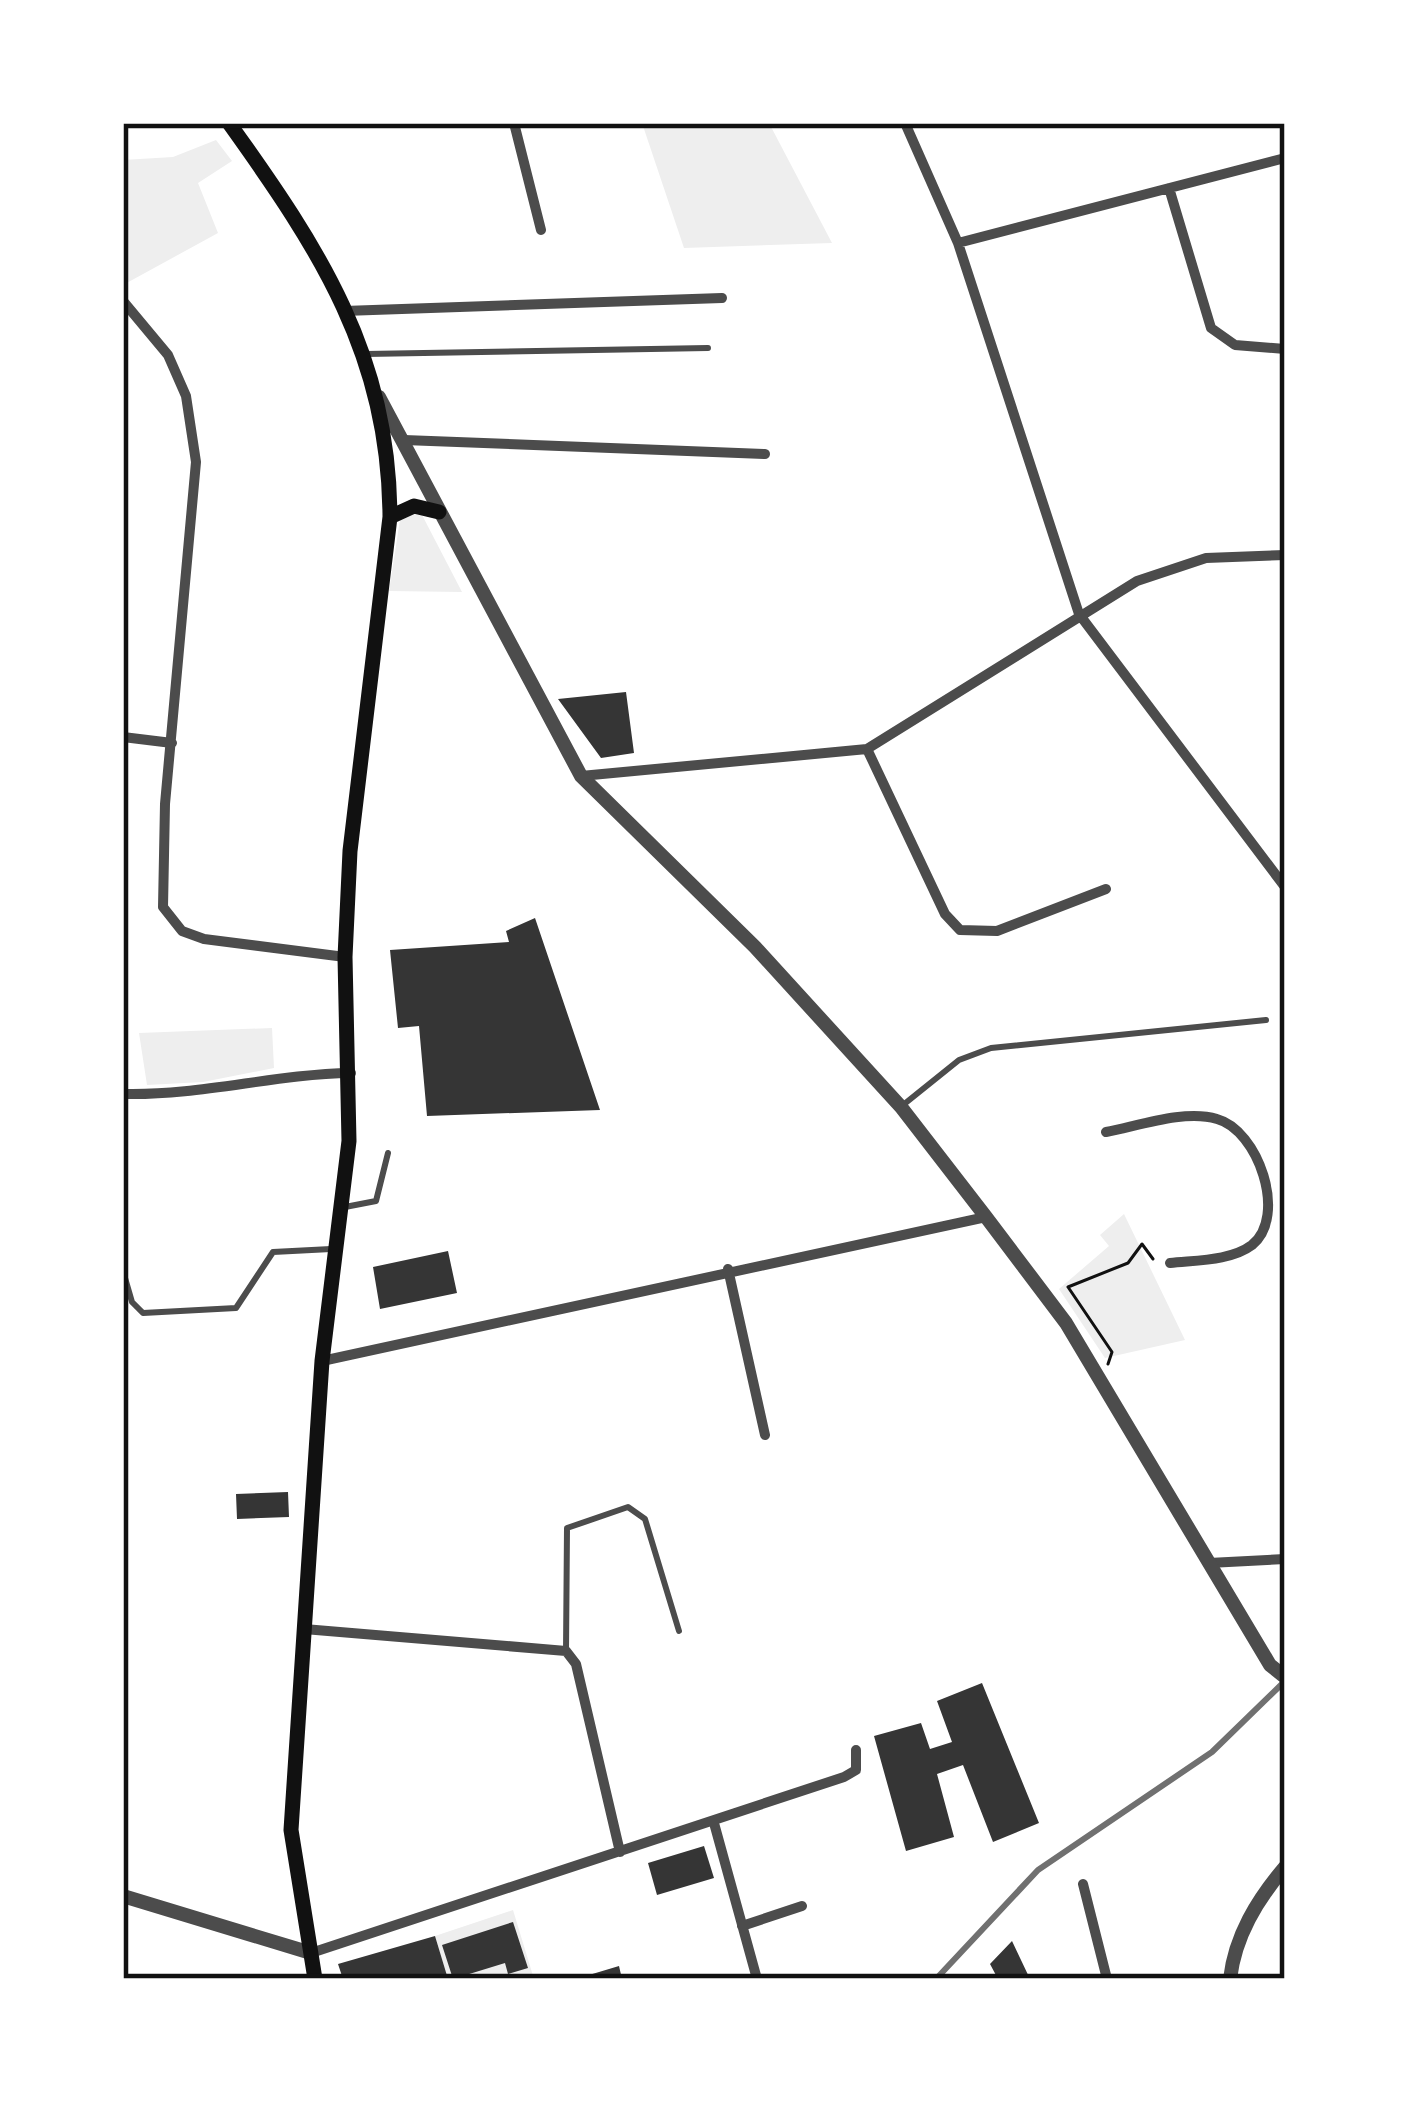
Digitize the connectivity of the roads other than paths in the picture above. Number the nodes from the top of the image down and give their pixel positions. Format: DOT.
graph roads {
  1 [pos="229,123"];
  2 [pos="514,123"];
  3 [pos="905,123"];
  4 [pos="1285,158"];
  5 [pos="1169,188"];
  6 [pos="541,230"];
  7 [pos="958,243"];
  8 [pos="722,298"];
  9 [pos="123,301"];
  10 [pos="344,311"];
  11 [pos="708,348"];
  12 [pos="1285,349"];
  13 [pos="362,354"];
  14 [pos="379,397"];
  15 [pos="404,440"];
  16 [pos="765,454"];
  17 [pos="439,512"];
  18 [pos="390,517"];
  19 [pos="1285,555"];
  20 [pos="1079,614"];
  21 [pos="123,737"];
  22 [pos="172,743"];
  23 [pos="867,749"];
  24 [pos="581,776"];
  25 [pos="1285,887"];
  26 [pos="1106,889"];
  27 [pos="345,957"];
  28 [pos="1265,1020"];
  29 [pos="351,1072"];
  30 [pos="123,1094"];
  31 [pos="901,1108"];
  32 [pos="1106,1132"];
  33 [pos="388,1153"];
  34 [pos="1285,1185"];
  35 [pos="1269,1190"];
  36 [pos="341,1208"];
  37 [pos="986,1217"];
  38 [pos="334,1249"];
  39 [pos="1170,1263"];
  40 [pos="728,1269"];
  41 [pos="123,1271"];
  42 [pos="322,1361"];
  43 [pos="765,1435"];
  44 [pos="1285,1559"];
  45 [pos="1209,1563"];
  46 [pos="304,1629"];
  47 [pos="679,1631"];
  48 [pos="566,1651"];
  49 [pos="1285,1677"];
  50 [pos="856,1750"];
  51 [pos="714,1823"];
  52 [pos="620,1852"];
  53 [pos="1285,1867"];
  54 [pos="1083,1884"];
  55 [pos="123,1897"];
  56 [pos="802,1906"];
  57 [pos="742,1926"];
  58 [pos="311,1953"];
  59 [pos="315,1979"];
  60 [pos="757,1979"];
  61 [pos="1106,1979"];
  62 [pos="1230,1979"];
  1 -- 10 [label="main road"];
  2 -- 6 [label="street"];
  3 -- 7 [label="street"];
  4 -- 5 [label="street"];
  5 -- 7 [label="street"];
  5 -- 12 [label="street"];
  7 -- 20 [label="street"];
  8 -- 10 [label="street"];
  9 -- 22 [label="street"];
  10 -- 13 [label="main road"];
  11 -- 13 [label="lane"];
  13 -- 14 [label="main road"];
  14 -- 15 [label="street"];
  14 -- 18 [label="main road"];
  15 -- 16 [label="street"];
  15 -- 17 [label="street"];
  17 -- 18 [label="main road"];
  17 -- 24 [label="street"];
  18 -- 27 [label="main road"];
  19 -- 20 [label="street"];
  20 -- 23 [label="street"];
  20 -- 25 [label="street"];
  21 -- 22 [label="street"];
  22 -- 27 [label="street"];
  23 -- 24 [label="street"];
  23 -- 26 [label="street"];
  24 -- 31 [label="street"];
  27 -- 29 [label="main road"];
  28 -- 31 [label="lane"];
  29 -- 30 [label="street"];
  29 -- 36 [label="main road"];
  31 -- 37 [label="street"];
  32 -- 35 [label="street"];
  33 -- 36 [label="lane"];
  34 -- 35 [label="street"];
  35 -- 39 [label="street"];
  36 -- 38 [label="main road"];
  37 -- 40 [label="street"];
  37 -- 45 [label="street"];
  38 -- 41 [label="lane"];
  38 -- 42 [label="main road"];
  40 -- 42 [label="street"];
  40 -- 43 [label="street"];
  42 -- 46 [label="main road"];
  44 -- 45 [label="street"];
  45 -- 49 [label="street"];
  46 -- 48 [label="street"];
  46 -- 58 [label="main road"];
  47 -- 48 [label="lane"];
  48 -- 52 [label="street"];
  50 -- 51 [label="street"];
  51 -- 52 [label="street"];
  51 -- 57 [label="street"];
  52 -- 58 [label="street"];
  53 -- 62 [label="street"];
  54 -- 61 [label="street"];
  55 -- 58 [label="street"];
  56 -- 57 [label="street"];
  57 -- 60 [label="street"];
  58 -- 59 [label="main road"];
}
